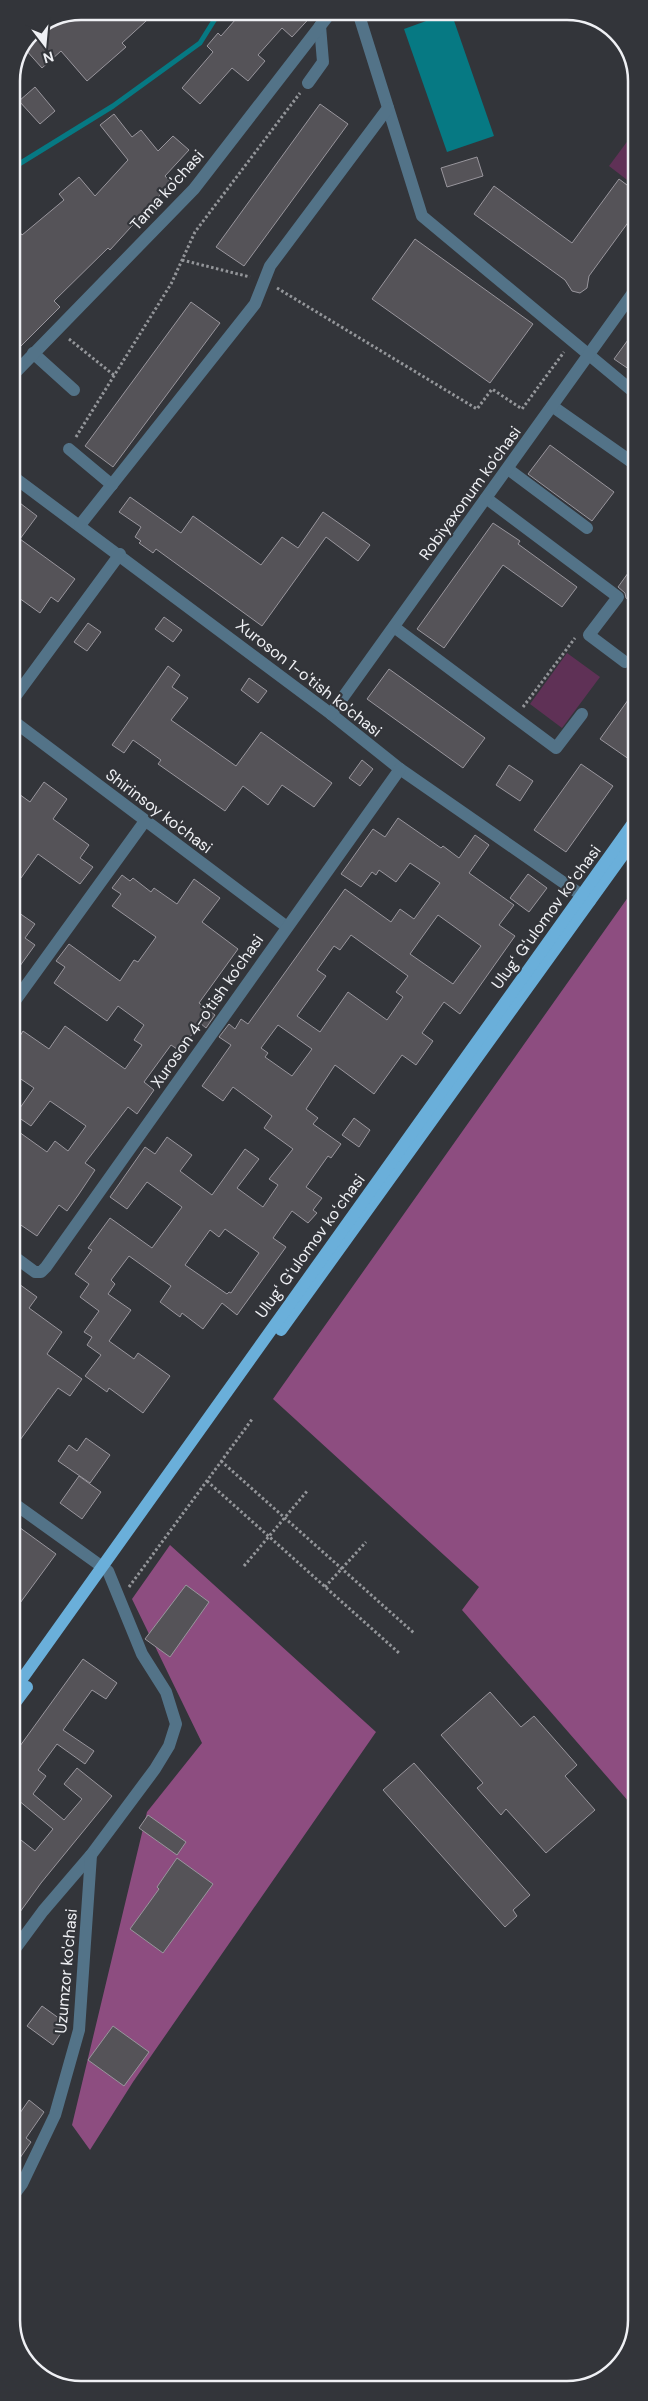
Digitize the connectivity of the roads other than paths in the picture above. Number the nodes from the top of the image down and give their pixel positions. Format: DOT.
graph roads {
  1 [pos="325,20"];
  2 [pos="360,20"];
  3 [pos="320,26"];
  4 [pos="308,83"];
  5 [pos="388,108"];
  6 [pos="628,301"];
  7 [pos="33,353"];
  8 [pos="588,356"];
  9 [pos="20,368"];
  10 [pos="628,388"];
  11 [pos="74,390"];
  12 [pos="552,406"];
  13 [pos="70,448"];
  14 [pos="628,458"];
  15 [pos="508,468"];
  16 [pos="20,481"];
  17 [pos="112,485"];
  18 [pos="486,498"];
  19 [pos="80,525"];
  20 [pos="587,528"];
  21 [pos="120,554"];
  22 [pos="394,627"];
  23 [pos="625,662"];
  24 [pos="20,690"];
  25 [pos="331,714"];
  26 [pos="582,714"];
  27 [pos="20,726"];
  28 [pos="400,769"];
  29 [pos="145,821"];
  30 [pos="628,832"];
  31 [pos="628,846"];
  32 [pos="586,898"];
  33 [pos="287,926"];
  34 [pos="20,994"];
  35 [pos="20,1261"];
  36 [pos="20,1508"];
  37 [pos="105,1568"];
  38 [pos="20,1682"];
  39 [pos="20,1695"];
  40 [pos="91,1855"];
  41 [pos="20,1942"];
  42 [pos="20,2186"];
  1 -- 3 [label="street, Tama ko'chasi"];
  2 -- 5 [label="street"];
  3 -- 4 [label="street"];
  3 -- 7 [label="street, Tama ko'chasi"];
  5 -- 8 [label="street"];
  5 -- 17 [label="street"];
  6 -- 8 [label="street, Robiyaxonum ko'chasi"];
  7 -- 9 [label="street, Tama ko'chasi"];
  7 -- 11 [label="street"];
  8 -- 10 [label="street"];
  8 -- 12 [label="street, Robiyaxonum ko'chasi"];
  12 -- 14 [label="street"];
  12 -- 15 [label="street, Robiyaxonum ko'chasi"];
  13 -- 17 [label="street"];
  15 -- 18 [label="street, Robiyaxonum ko'chasi"];
  15 -- 20 [label="street"];
  16 -- 19 [label="street, Хuroson 1-o'tish ko'chasi"];
  17 -- 19 [label="street"];
  18 -- 22 [label="street, Robiyaxonum ko'chasi"];
  18 -- 23 [label="street"];
  19 -- 21 [label="street, Хuroson 1-o'tish ko'chasi"];
  21 -- 24 [label="street"];
  21 -- 25 [label="street, Хuroson 1-o'tish ko'chasi"];
  22 -- 25 [label="street, Robiyaxonum ko'chasi"];
  22 -- 26 [label="street"];
  25 -- 28 [label="street, Хuroson 1-o'tish ko'chasi"];
  27 -- 29 [label="street, Shirinsoy ko'chasi"];
  28 -- 32 [label="street, Хuroson 1-o'tish ko'chasi"];
  28 -- 33 [label="street, Xuroson 4-o'tish ko'chasi"];
  29 -- 33 [label="street, Shirinsoy ko'chasi"];
  29 -- 34 [label="street"];
  30 -- 32 [label="main road, Ulugʻ Gʻulomov koʻchasi"];
  31 -- 32 [label="main road, Ulugʻ Gʻulomov koʻchasi"];
  32 -- 37 [label="main road, Ulugʻ Gʻulomov koʻchasi"];
  33 -- 35 [label="street, Xuroson 4-o'tish ko'chasi"];
  36 -- 37 [label="street"];
  37 -- 38 [label="main road, Ulugʻ Gʻulomov koʻchasi"];
  37 -- 39 [label="main road, Ulugʻ Gʻulomov koʻchasi"];
  37 -- 40 [label="street, Uzumzor ko'chasi"];
  40 -- 41 [label="street, Uzumzor ko'chasi"];
  40 -- 42 [label="street, Uzumzor ko'chasi"];
}
